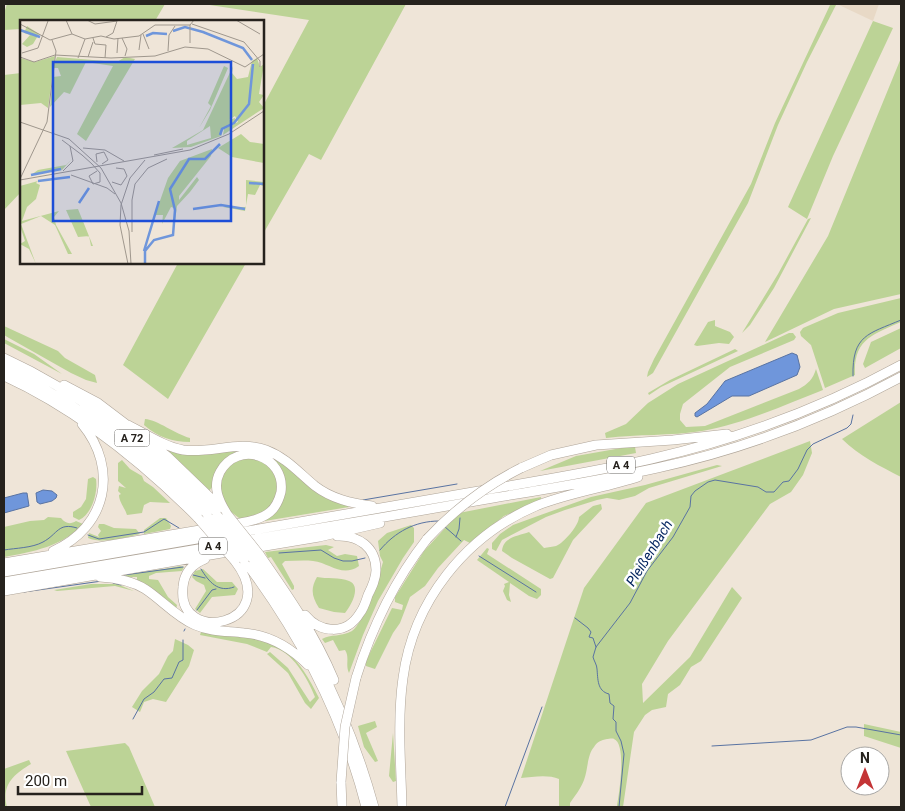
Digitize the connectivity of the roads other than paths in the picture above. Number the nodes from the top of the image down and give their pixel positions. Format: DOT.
graph roads {
  1 [pos="4,358"];
  2 [pos="901,365"];
  3 [pos="4,367"];
  4 [pos="36,374"];
  5 [pos="4,376"];
  6 [pos="901,378"];
  7 [pos="73,414"];
  8 [pos="128,425"];
  9 [pos="744,432"];
  10 [pos="658,468"];
  11 [pos="382,507"];
  12 [pos="422,510"];
  13 [pos="227,514"];
  14 [pos="207,517"];
  15 [pos="319,536"];
  16 [pos="226,553"];
  17 [pos="40,557"];
  18 [pos="248,559"];
  19 [pos="4,563"];
  20 [pos="4,572"];
  21 [pos="92,576"];
  22 [pos="4,582"];
  23 [pos="4,591"];
  24 [pos="295,606"];
  25 [pos="315,672"];
  26 [pos="356,747"];
  27 [pos="342,807"];
  28 [pos="366,807"];
  29 [pos="374,807"];
  30 [pos="402,807"];
  1 -- 4 [label="highway, A 72"];
  2 -- 9 [label="highway, A 4"];
  3 -- 14 [label="highway, A 72"];
  4 -- 8 [label="highway"];
  4 -- 14 [label="highway, A 72"];
  5 -- 7 [label="highway"];
  6 -- 10 [label="highway, A 4"];
  7 -- 14 [label="highway"];
  7 -- 17 [label="highway"];
  8 -- 11 [label="highway"];
  8 -- 13 [label="highway"];
  9 -- 11 [label="highway, A 4"];
  9 -- 27 [label="highway, bridge"];
  10 -- 12 [label="highway, A 4"];
  10 -- 30 [label="highway"];
  11 -- 20 [label="highway, A 4"];
  12 -- 15 [label="highway"];
  12 -- 22 [label="highway, A 4"];
  13 -- 17 [label="highway"];
  13 -- 18 [label="highway, bridge"];
  14 -- 18 [label="highway, A 72, bridge"];
  15 -- 16 [label="highway"];
  15 -- 24 [label="highway"];
  16 -- 18 [label="highway"];
  16 -- 21 [label="highway"];
  17 -- 19 [label="highway"];
  18 -- 24 [label="highway"];
  18 -- 25 [label="highway, A 72"];
  18 -- 26 [label="highway, A 72"];
  21 -- 23 [label="highway"];
  21 -- 25 [label="highway"];
  24 -- 26 [label="highway"];
  25 -- 28 [label="highway, A 72"];
  26 -- 29 [label="highway, A 72"];
}
